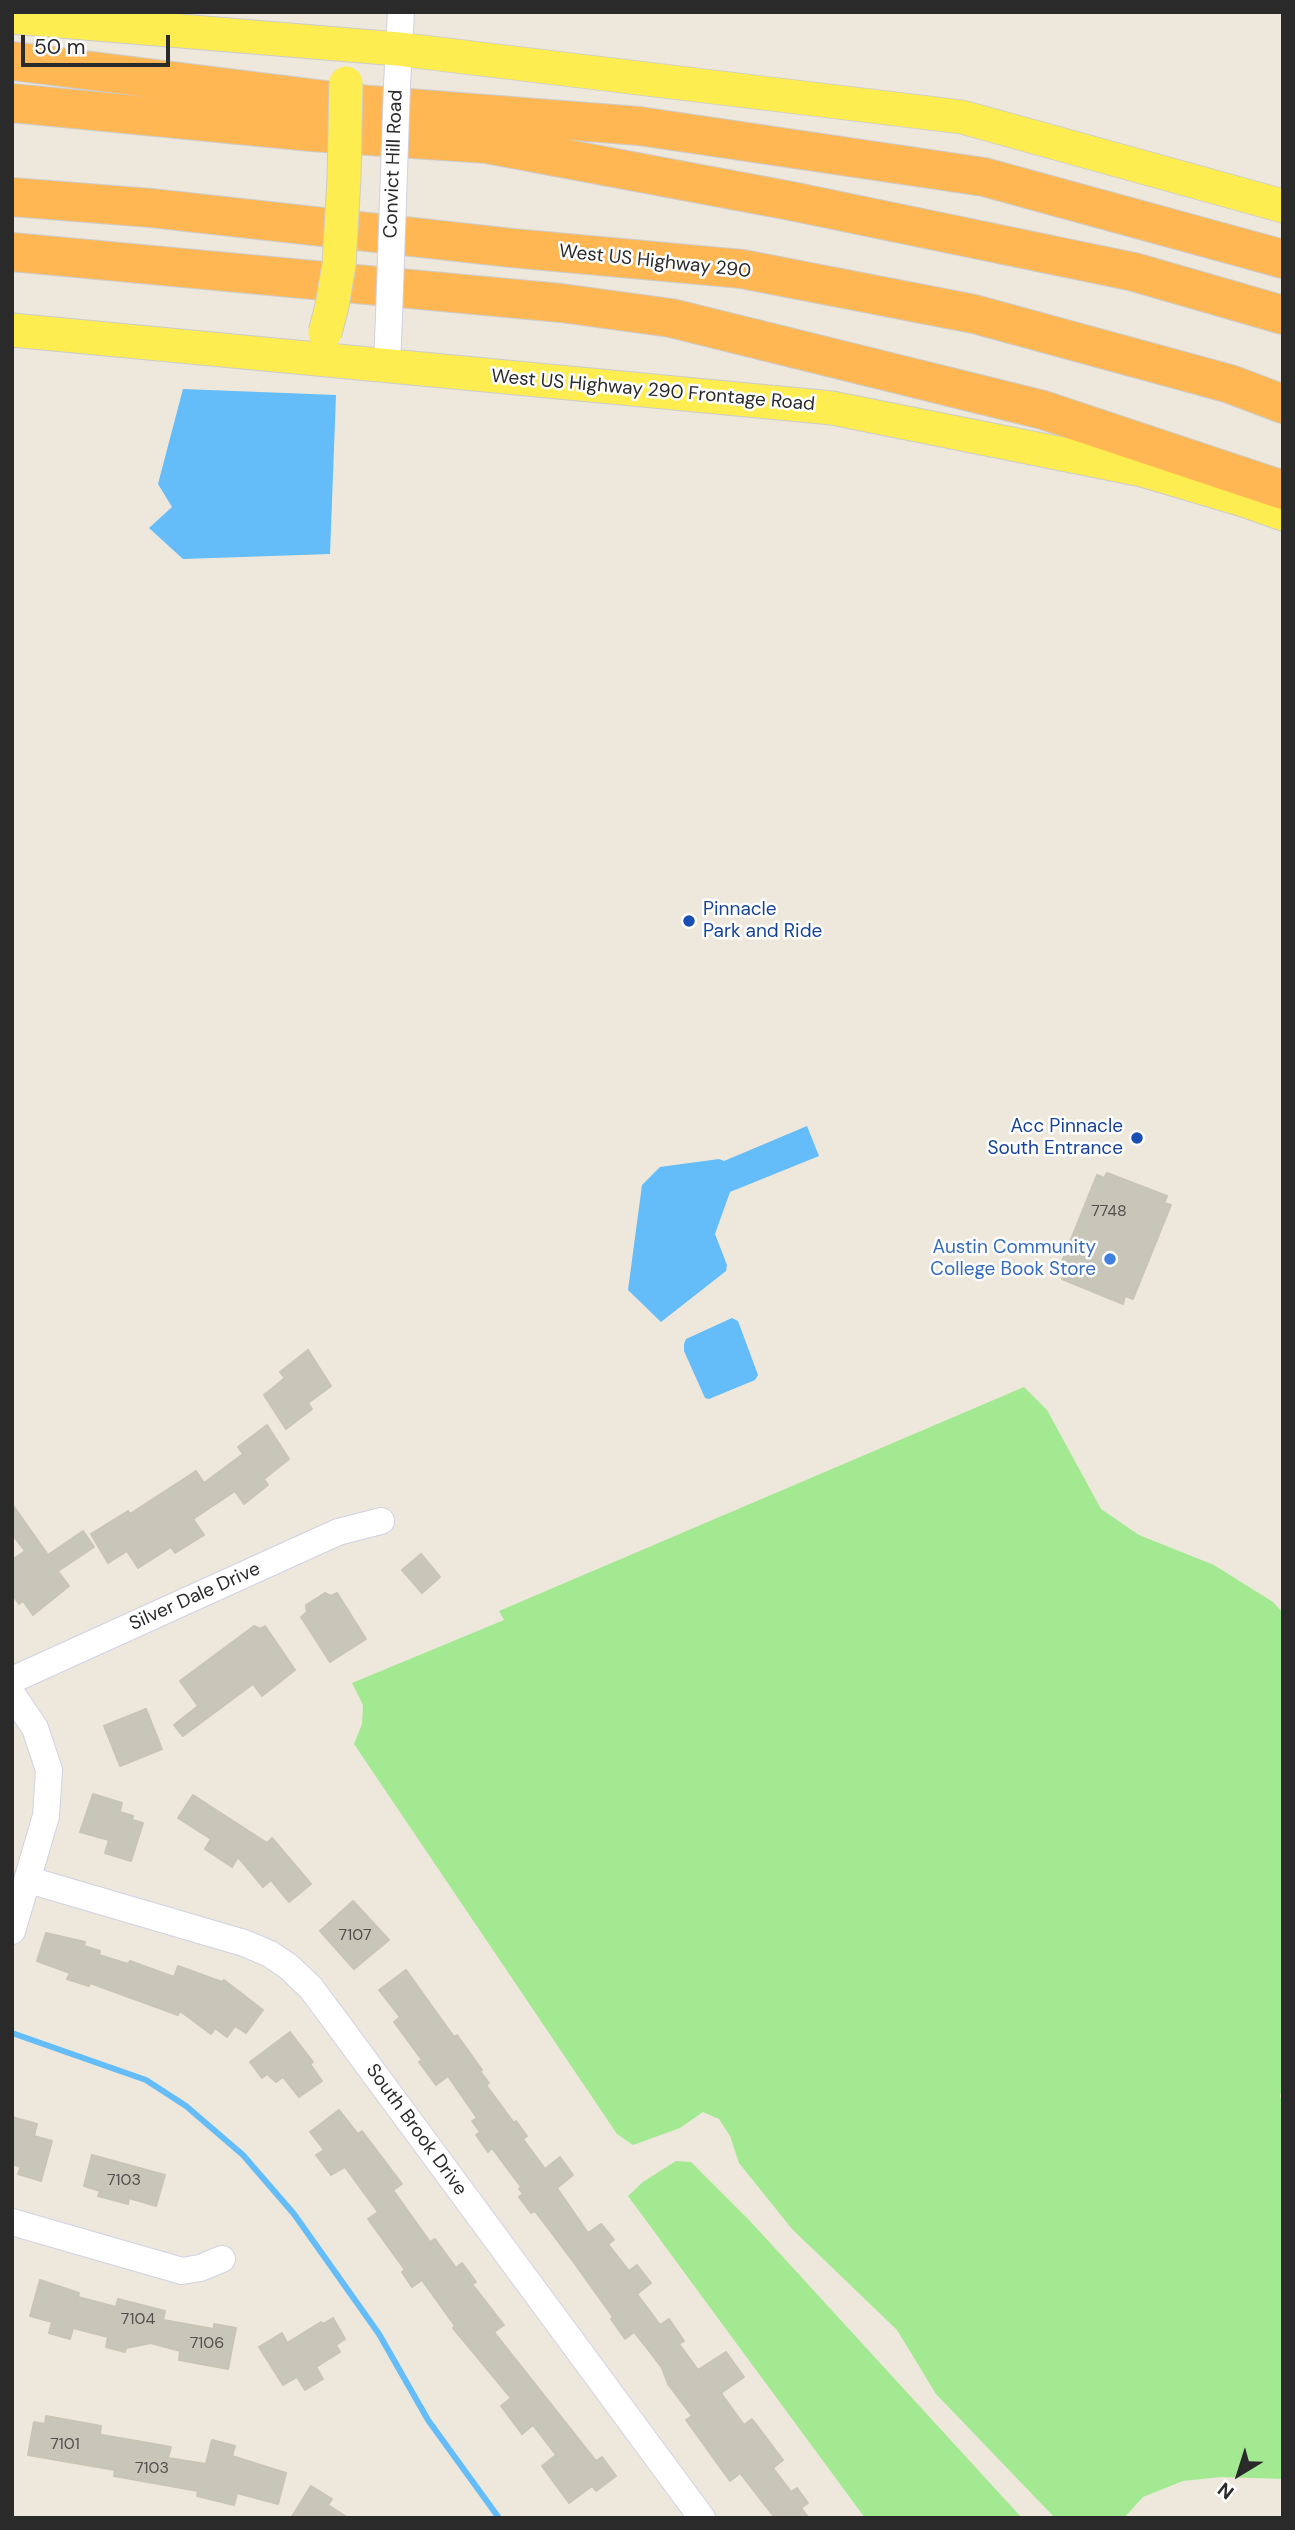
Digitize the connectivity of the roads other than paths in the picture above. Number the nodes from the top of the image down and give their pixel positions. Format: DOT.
graph roads {
  1 [pos="401,12"];
  2 [pos="12,16"];
  3 [pos="299,41"];
  4 [pos="398,49"];
  5 [pos="12,61"];
  6 [pos="352,94"];
  7 [pos="12,103"];
  8 [pos="71,109"];
  9 [pos="12,197"];
  10 [pos="1283,206"];
  11 [pos="12,252"];
  12 [pos="1283,259"];
  13 [pos="1283,315"];
  14 [pos="12,330"];
  15 [pos="285,356"];
  16 [pos="387,366"];
  17 [pos="1283,404"];
  18 [pos="1283,491"];
  19 [pos="1283,514"];
  20 [pos="381,1521"];
  21 [pos="12,1680"];
  22 [pos="12,1694"];
  23 [pos="29,1880"];
  24 [pos="12,1931"];
  25 [pos="12,2222"];
  26 [pos="222,2259"];
  27 [pos="702,2518"];
  1 -- 4 [label="street, Convict Hill Road"];
  2 -- 3 [label="main road"];
  3 -- 4 [label="main road"];
  3 -- 6 [label="main road"];
  4 -- 10 [label="main road"];
  4 -- 16 [label="street, Convict Hill Road, bridge"];
  5 -- 6 [label="highway"];
  6 -- 8 [label="highway"];
  6 -- 12 [label="highway"];
  6 -- 15 [label="main road, bridge"];
  7 -- 8 [label="highway"];
  8 -- 13 [label="highway"];
  9 -- 17 [label="highway, West US Highway 290"];
  11 -- 18 [label="highway"];
  14 -- 15 [label="main road, West US Highway 290 Frontage Road"];
  15 -- 16 [label="main road, West US Highway 290 Frontage Road"];
  16 -- 19 [label="main road, West US Highway 290 Frontage Road"];
  20 -- 21 [label="street, Silver Dale Drive"];
  22 -- 23 [label="street"];
  23 -- 24 [label="street"];
  23 -- 27 [label="street, South Brook Drive"];
  25 -- 26 [label="street"];
}
